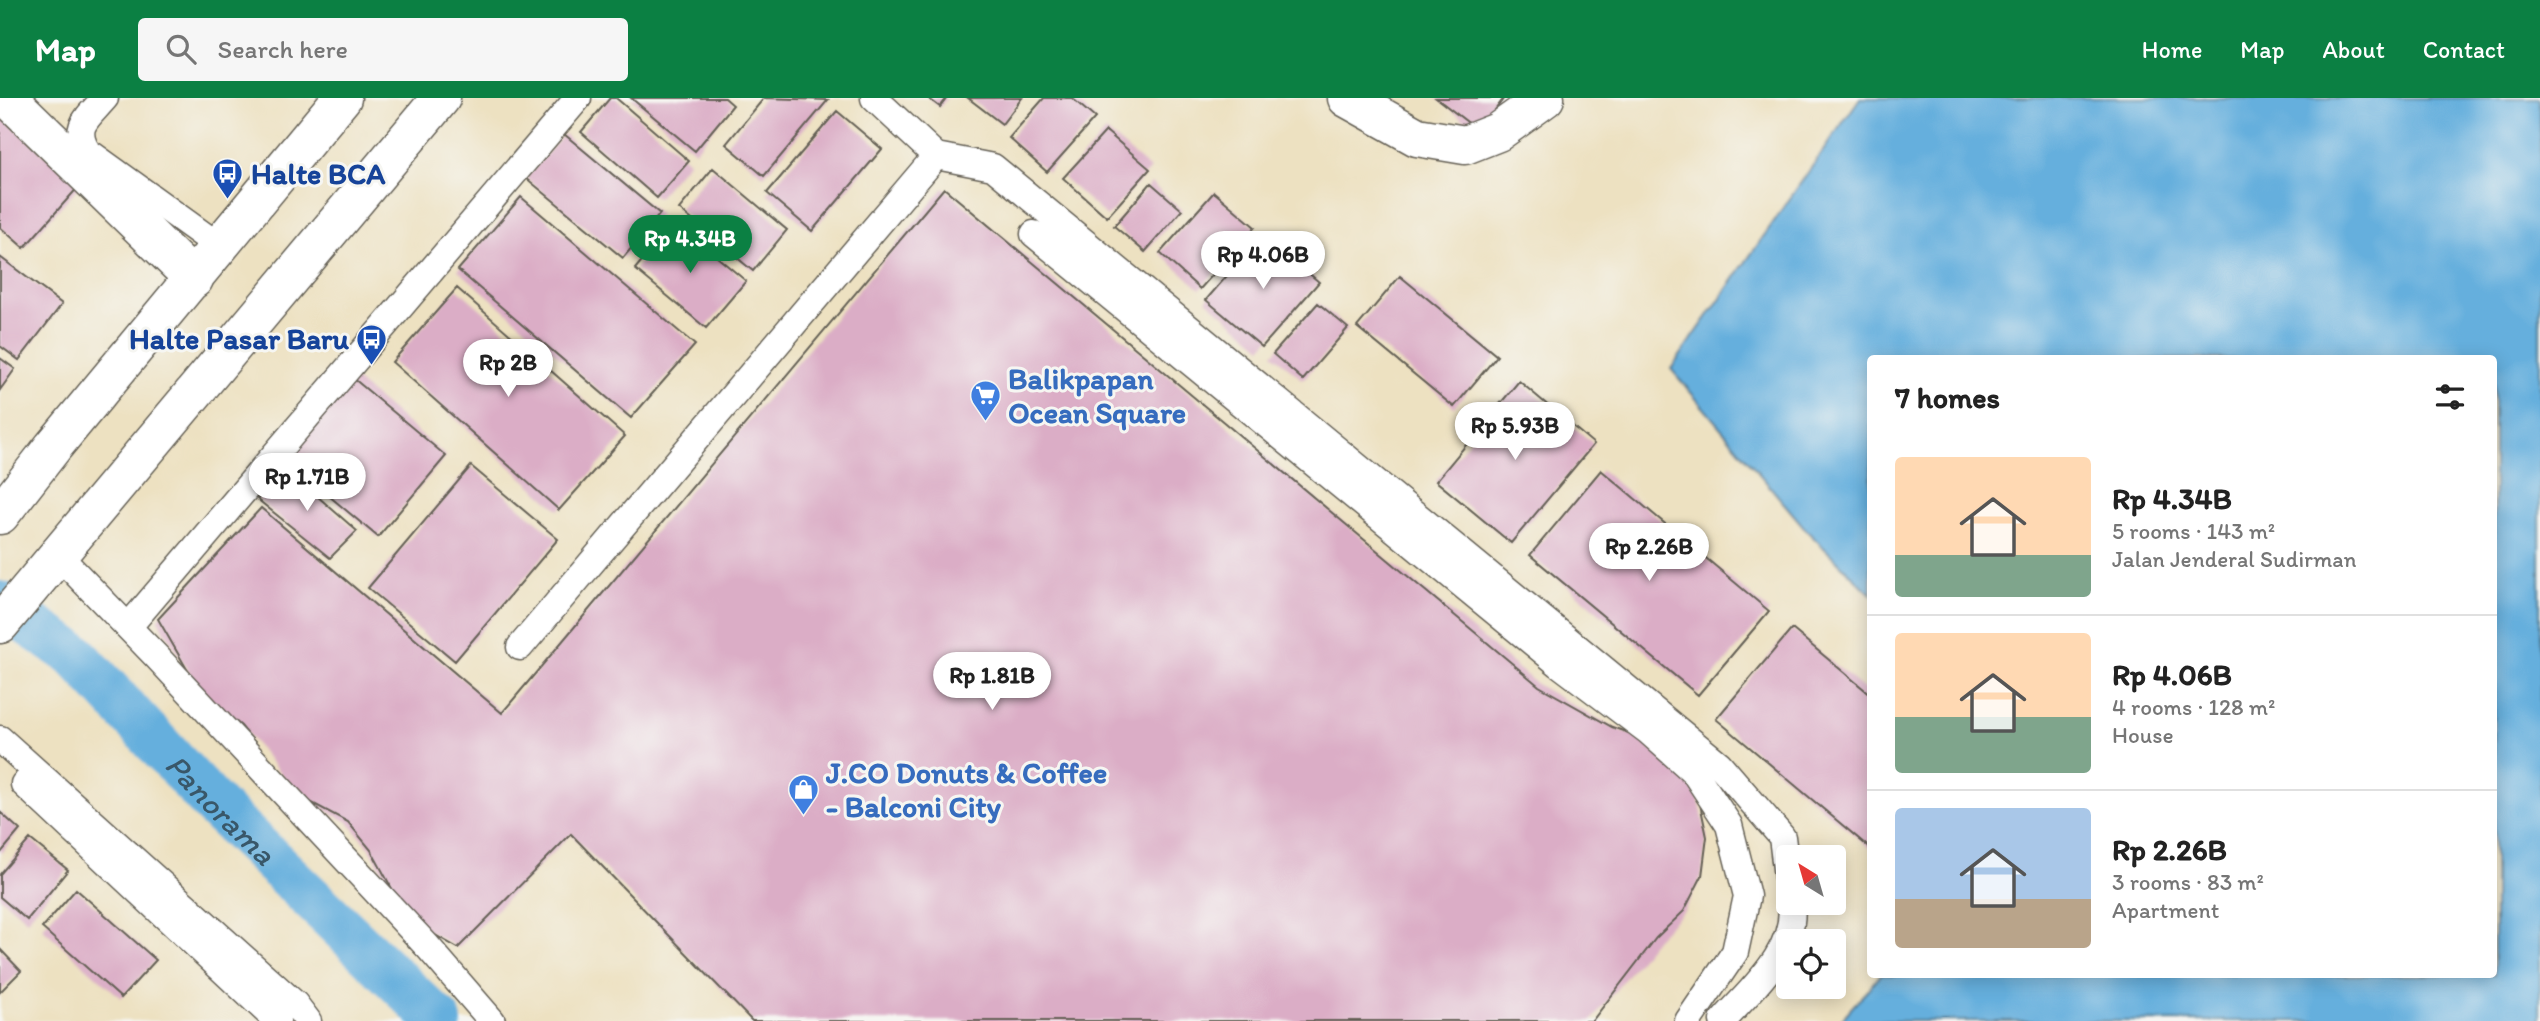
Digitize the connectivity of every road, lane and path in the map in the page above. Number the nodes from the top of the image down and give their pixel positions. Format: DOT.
graph roads {
  1 [pos="8,98"];
  2 [pos="105,98"];
  3 [pos="442,98"];
  4 [pos="578,98"];
  5 [pos="874,98"];
  6 [pos="1347,98"];
  7 [pos="1545,98"];
  8 [pos="334,101"];
  9 [pos="936,156"];
  10 [pos="1034,234"];
  11 [pos="220,247"];
  12 [pos="194,279"];
  13 [pos="0,515"];
  14 [pos="55,559"];
  15 [pos="0,624"];
  16 [pos="129,626"];
  17 [pos="520,647"];
  18 [pos="0,739"];
  19 [pos="0,762"];
  20 [pos="1783,845"];
  21 [pos="1793,915"];
  22 [pos="287,1018"];
  23 [pos="477,1021"];
  24 [pos="492,1021"];
  25 [pos="1688,1021"];
  26 [pos="1723,1021"];
  1 -- 12 [label="main road"];
  2 -- 11 [label="lane"];
  3 -- 14 [label="main road"];
  4 -- 16 [label="lane"];
  5 -- 9 [label="lane"];
  6 -- 7 [label="main road"];
  8 -- 11 [label="main road"];
  9 -- 17 [label="lane"];
  9 -- 20 [label="lane"];
  10 -- 25 [label="lane"];
  11 -- 12 [label="main road"];
  12 -- 13 [label="main road"];
  14 -- 15 [label="main road"];
  14 -- 16 [label="lane"];
  14 -- 23 [label="lane"];
  16 -- 24 [label="lane"];
  18 -- 22 [label="lane"];
  19 -- 22 [label="lane"];
  21 -- 26 [label="lane"];
}
